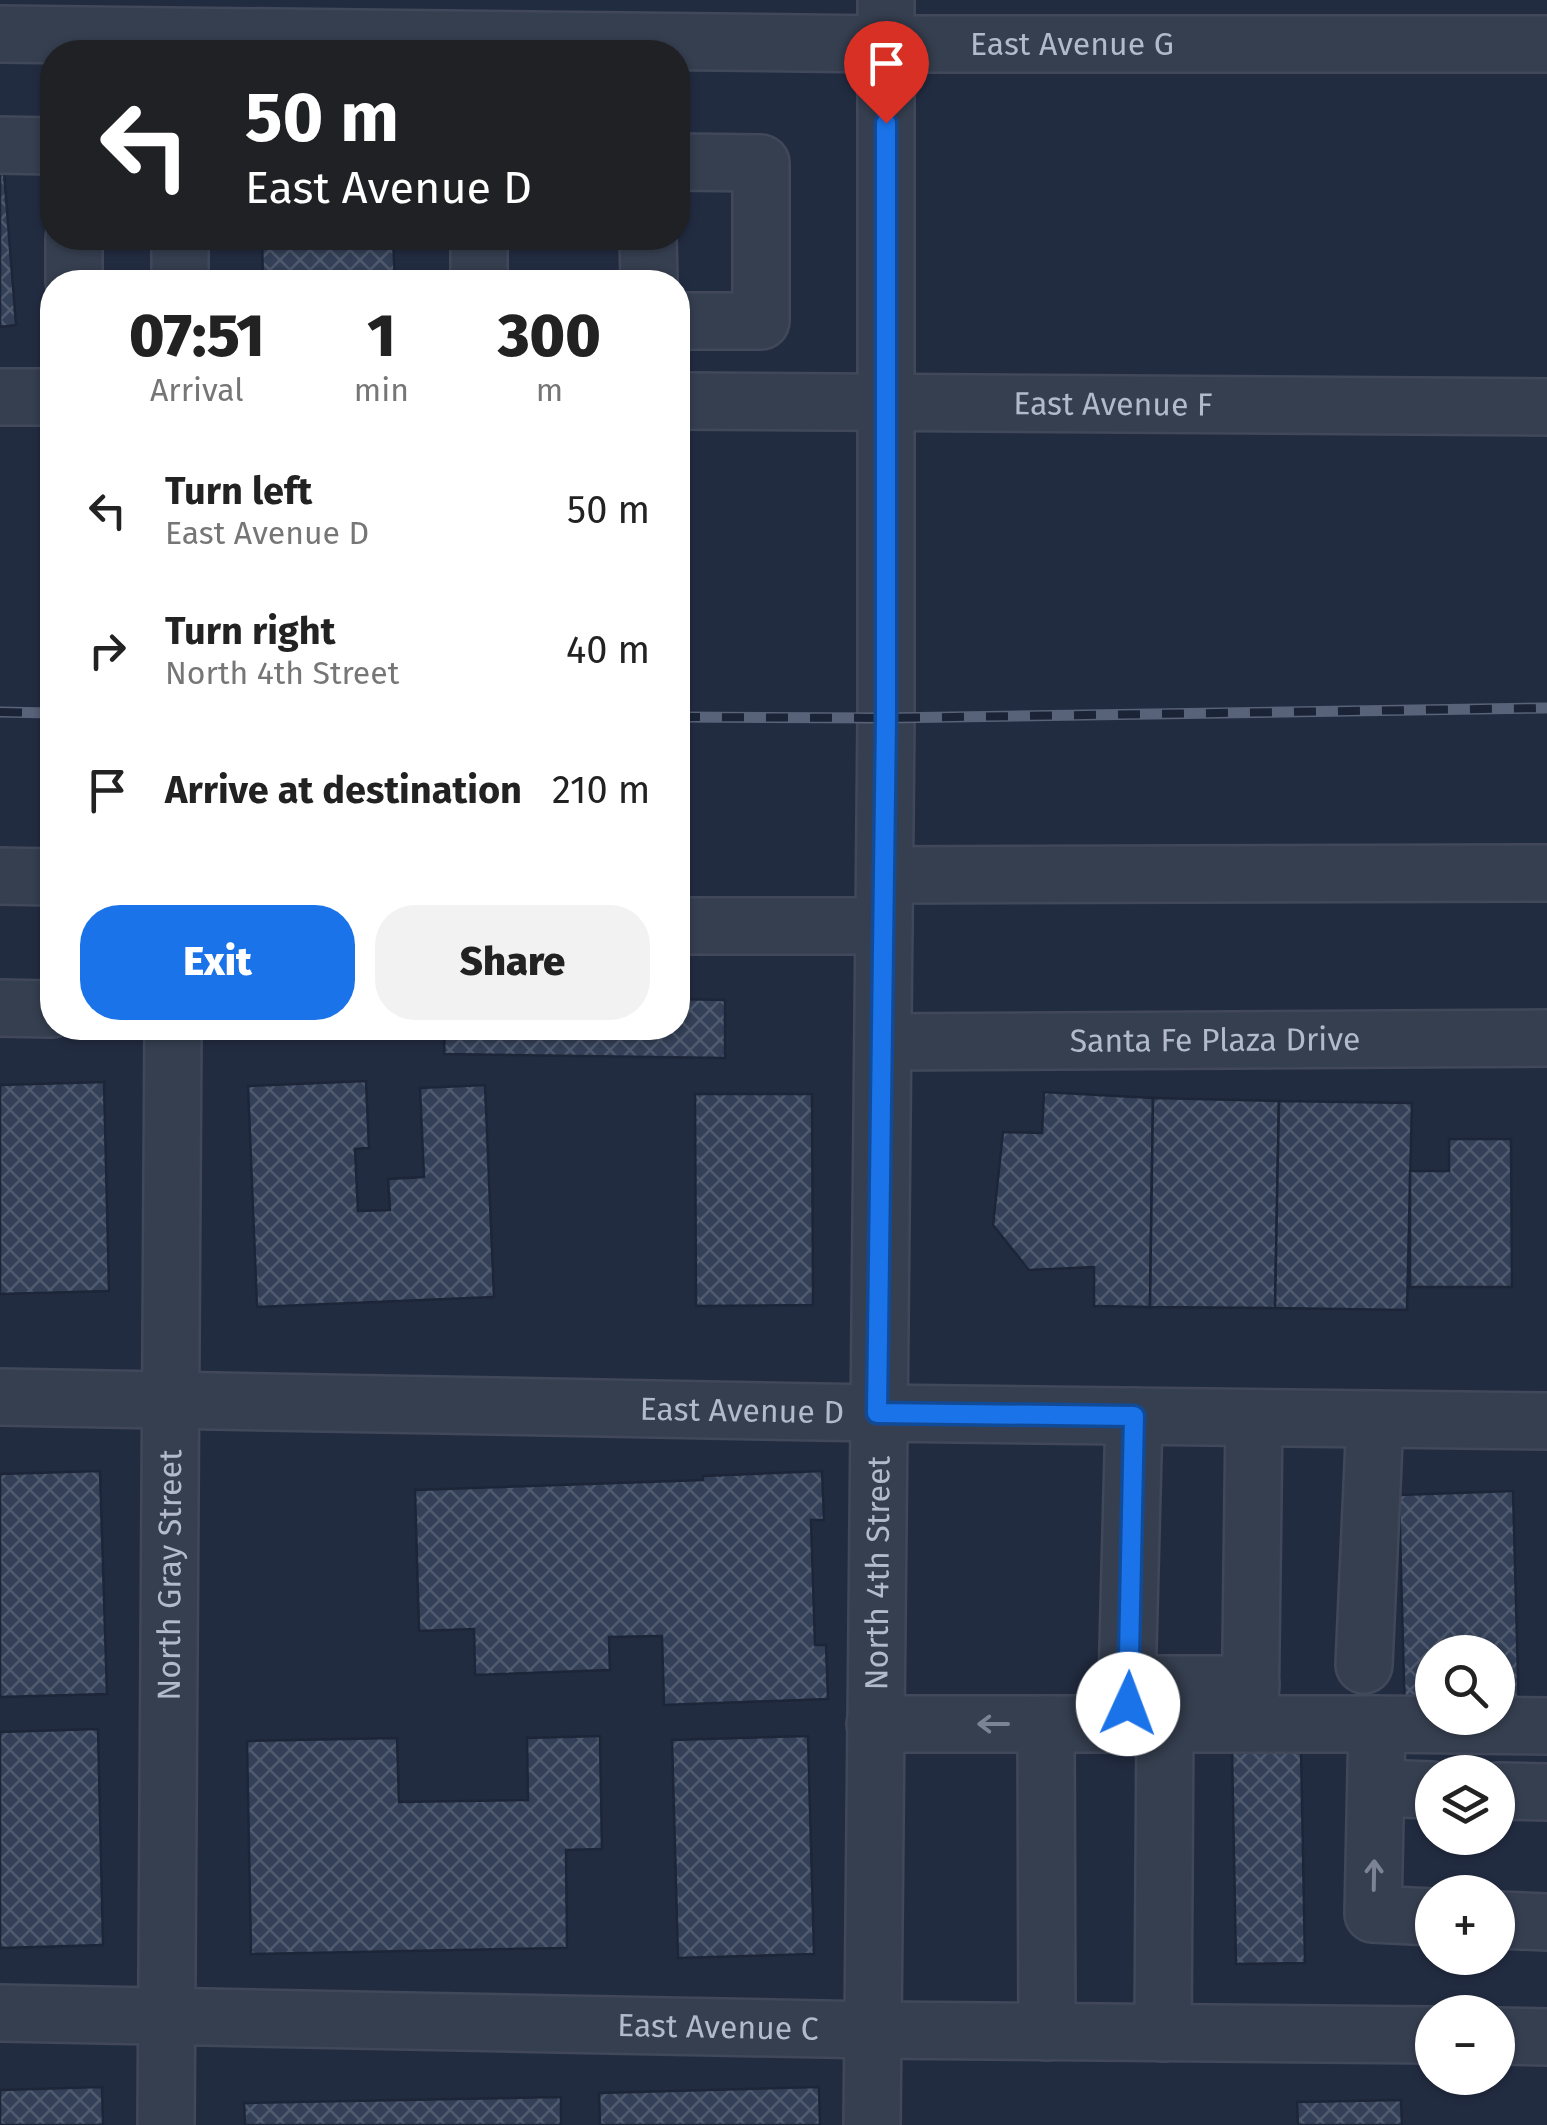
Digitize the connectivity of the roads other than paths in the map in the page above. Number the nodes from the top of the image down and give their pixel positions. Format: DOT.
graph roads {
  1 [pos="433,19"];
  2 [pos="886,22"];
  3 [pos="182,29"];
  4 [pos="0,34"];
  5 [pos="550,40"];
  6 [pos="660,40"];
  7 [pos="1547,44"];
  8 [pos="0,145"];
  9 [pos="40,146"];
  10 [pos="690,162"];
  11 [pos="690,320"];
  12 [pos="0,397"];
  13 [pos="40,397"];
  14 [pos="690,401"];
  15 [pos="885,402"];
  16 [pos="1547,407"];
  17 [pos="1547,873"];
  18 [pos="0,876"];
  19 [pos="40,877"];
  20 [pos="884,901"];
  21 [pos="690,925"];
  22 [pos="0,1008"];
  23 [pos="40,1009"];
  24 [pos="1547,1038"];
  25 [pos="173,1040"];
  26 [pos="883,1042"];
  27 [pos="0,1397"];
  28 [pos="172,1399"];
  29 [pos="877,1413"];
  30 [pos="1134,1416"];
  31 [pos="1254,1418"];
  32 [pos="1375,1418"];
  33 [pos="1547,1421"];
  34 [pos="1364,1665"];
  35 [pos="1250,1704"];
  36 [pos="1140,1710"];
  37 [pos="875,1724"];
  38 [pos="1046,1724"];
  39 [pos="1376,1724"];
  40 [pos="1547,1726"];
  41 [pos="1376,1788"];
  42 [pos="1415,1789"];
  43 [pos="1515,1791"];
  44 [pos="1547,1792"];
  45 [pos="1415,1915"];
  46 [pos="1515,1921"];
  47 [pos="1547,1922"];
  48 [pos="0,2013"];
  49 [pos="168,2015"];
  50 [pos="873,2030"];
  51 [pos="1047,2032"];
  52 [pos="1164,2033"];
  53 [pos="1415,2036"];
  54 [pos="1515,2036"];
  55 [pos="1547,2037"];
  56 [pos="166,2125"];
  57 [pos="872,2125"];
  1 -- 3 [label="street, East Avenue G"];
  1 -- 5 [label="street, East Avenue G"];
  2 -- 6 [label="street, East Avenue G"];
  2 -- 7 [label="street, East Avenue G"];
  2 -- 15 [label="street, North 4th Street"];
  3 -- 4 [label="street, East Avenue G"];
  8 -- 9 [label="street"];
  10 -- 11 [label="street"];
  12 -- 13 [label="street"];
  14 -- 15 [label="street, East Avenue F"];
  15 -- 16 [label="street, East Avenue F"];
  15 -- 20 [label="street, North 4th Street"];
  17 -- 20 [label="street"];
  18 -- 19 [label="street"];
  20 -- 21 [label="street"];
  20 -- 26 [label="street, North 4th Street"];
  22 -- 23 [label="street"];
  24 -- 26 [label="street, Santa Fe Plaza Drive"];
  25 -- 28 [label="street, North Gray Street"];
  26 -- 29 [label="street, North 4th Street"];
  27 -- 28 [label="street, East Avenue D"];
  28 -- 29 [label="street, East Avenue D"];
  28 -- 49 [label="street, North Gray Street"];
  29 -- 30 [label="street, East Avenue D"];
  29 -- 37 [label="street, North 4th Street"];
  30 -- 31 [label="street, East Avenue D"];
  30 -- 36 [label="street"];
  31 -- 32 [label="street, East Avenue D"];
  31 -- 35 [label="street"];
  32 -- 33 [label="street, East Avenue D"];
  32 -- 34 [label="street"];
  35 -- 36 [label="street"];
  35 -- 39 [label="street"];
  36 -- 38 [label="street"];
  36 -- 52 [label="street"];
  38 -- 37 [label="street, one-way"];
  37 -- 50 [label="street, North 4th Street"];
  38 -- 51 [label="street"];
  39 -- 40 [label="street"];
  39 -- 41 [label="street"];
  41 -- 42 [label="street"];
  45 -- 41 [label="street, one-way"];
  43 -- 44 [label="street"];
  46 -- 47 [label="street"];
  48 -- 49 [label="street, East Avenue C"];
  49 -- 50 [label="street, East Avenue C"];
  49 -- 56 [label="street, North Gray Street"];
  50 -- 51 [label="street, East Avenue C"];
  50 -- 57 [label="street, North 4th Street"];
  51 -- 52 [label="street, East Avenue C"];
  52 -- 53 [label="street, East Avenue C"];
  54 -- 55 [label="street"];
}
